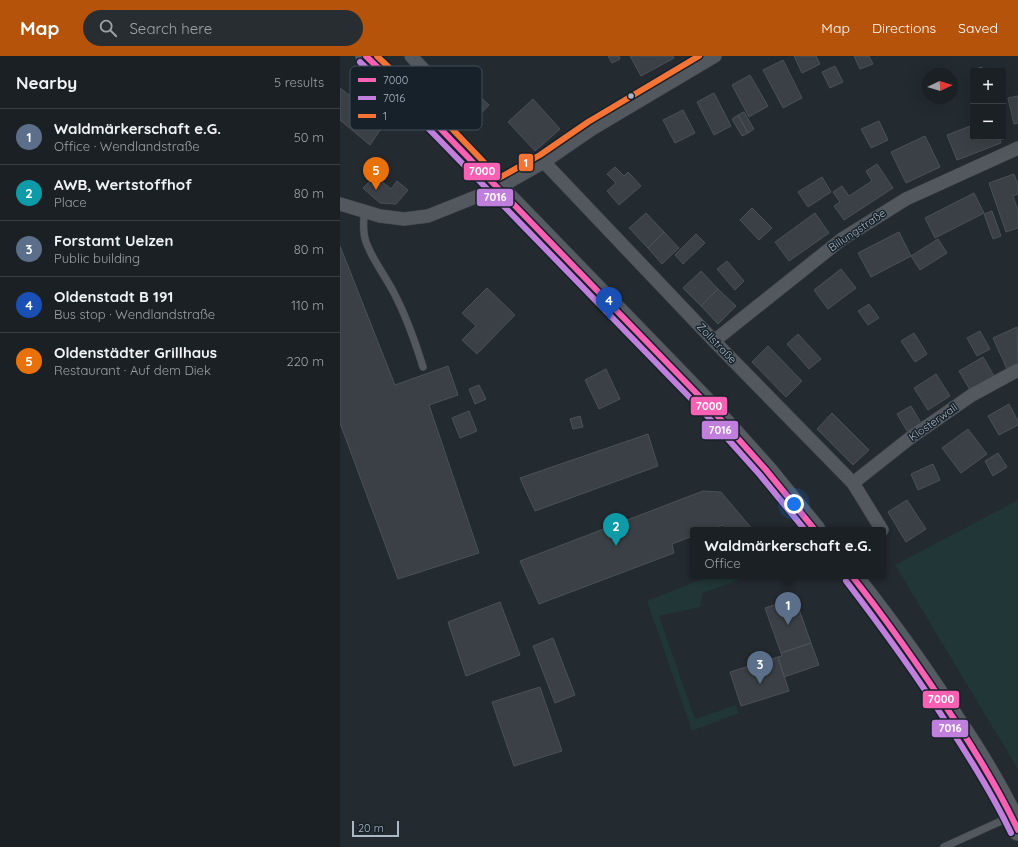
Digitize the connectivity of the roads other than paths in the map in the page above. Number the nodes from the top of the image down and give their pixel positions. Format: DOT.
graph roads {
  1 [pos="366,56"];
  2 [pos="411,56"];
  3 [pos="715,56"];
  4 [pos="376,66"];
  5 [pos="420,66"];
  6 [pos="442,130"];
  7 [pos="1018,148"];
  8 [pos="544,162"];
  9 [pos="498,188"];
  10 [pos="340,204"];
  11 [pos="364,211"];
  12 [pos="714,341"];
  13 [pos="423,367"];
  14 [pos="1018,370"];
  15 [pos="853,483"];
  16 [pos="813,527"];
  17 [pos="880,527"];
  18 [pos="854,579"];
  19 [pos="1015,823"];
  20 [pos="944,847"];
  1 -- 4 [label="main road"];
  2 -- 5 [label="street"];
  3 -- 8 [label="street"];
  6 -- 9 [label="main road"];
  7 -- 12 [label="street, Billungstraße"];
  8 -- 9 [label="street"];
  8 -- 12 [label="street, Zollstraße"];
  9 -- 11 [label="street"];
  9 -- 16 [label="main road"];
  10 -- 11 [label="street"];
  11 -- 13 [label="lane"];
  12 -- 15 [label="street, Zollstraße"];
  14 -- 15 [label="street, Klosterwall"];
  15 -- 17 [label="street, Zollstraße"];
  18 -- 19 [label="main road"];
  19 -- 20 [label="lane"];
}
